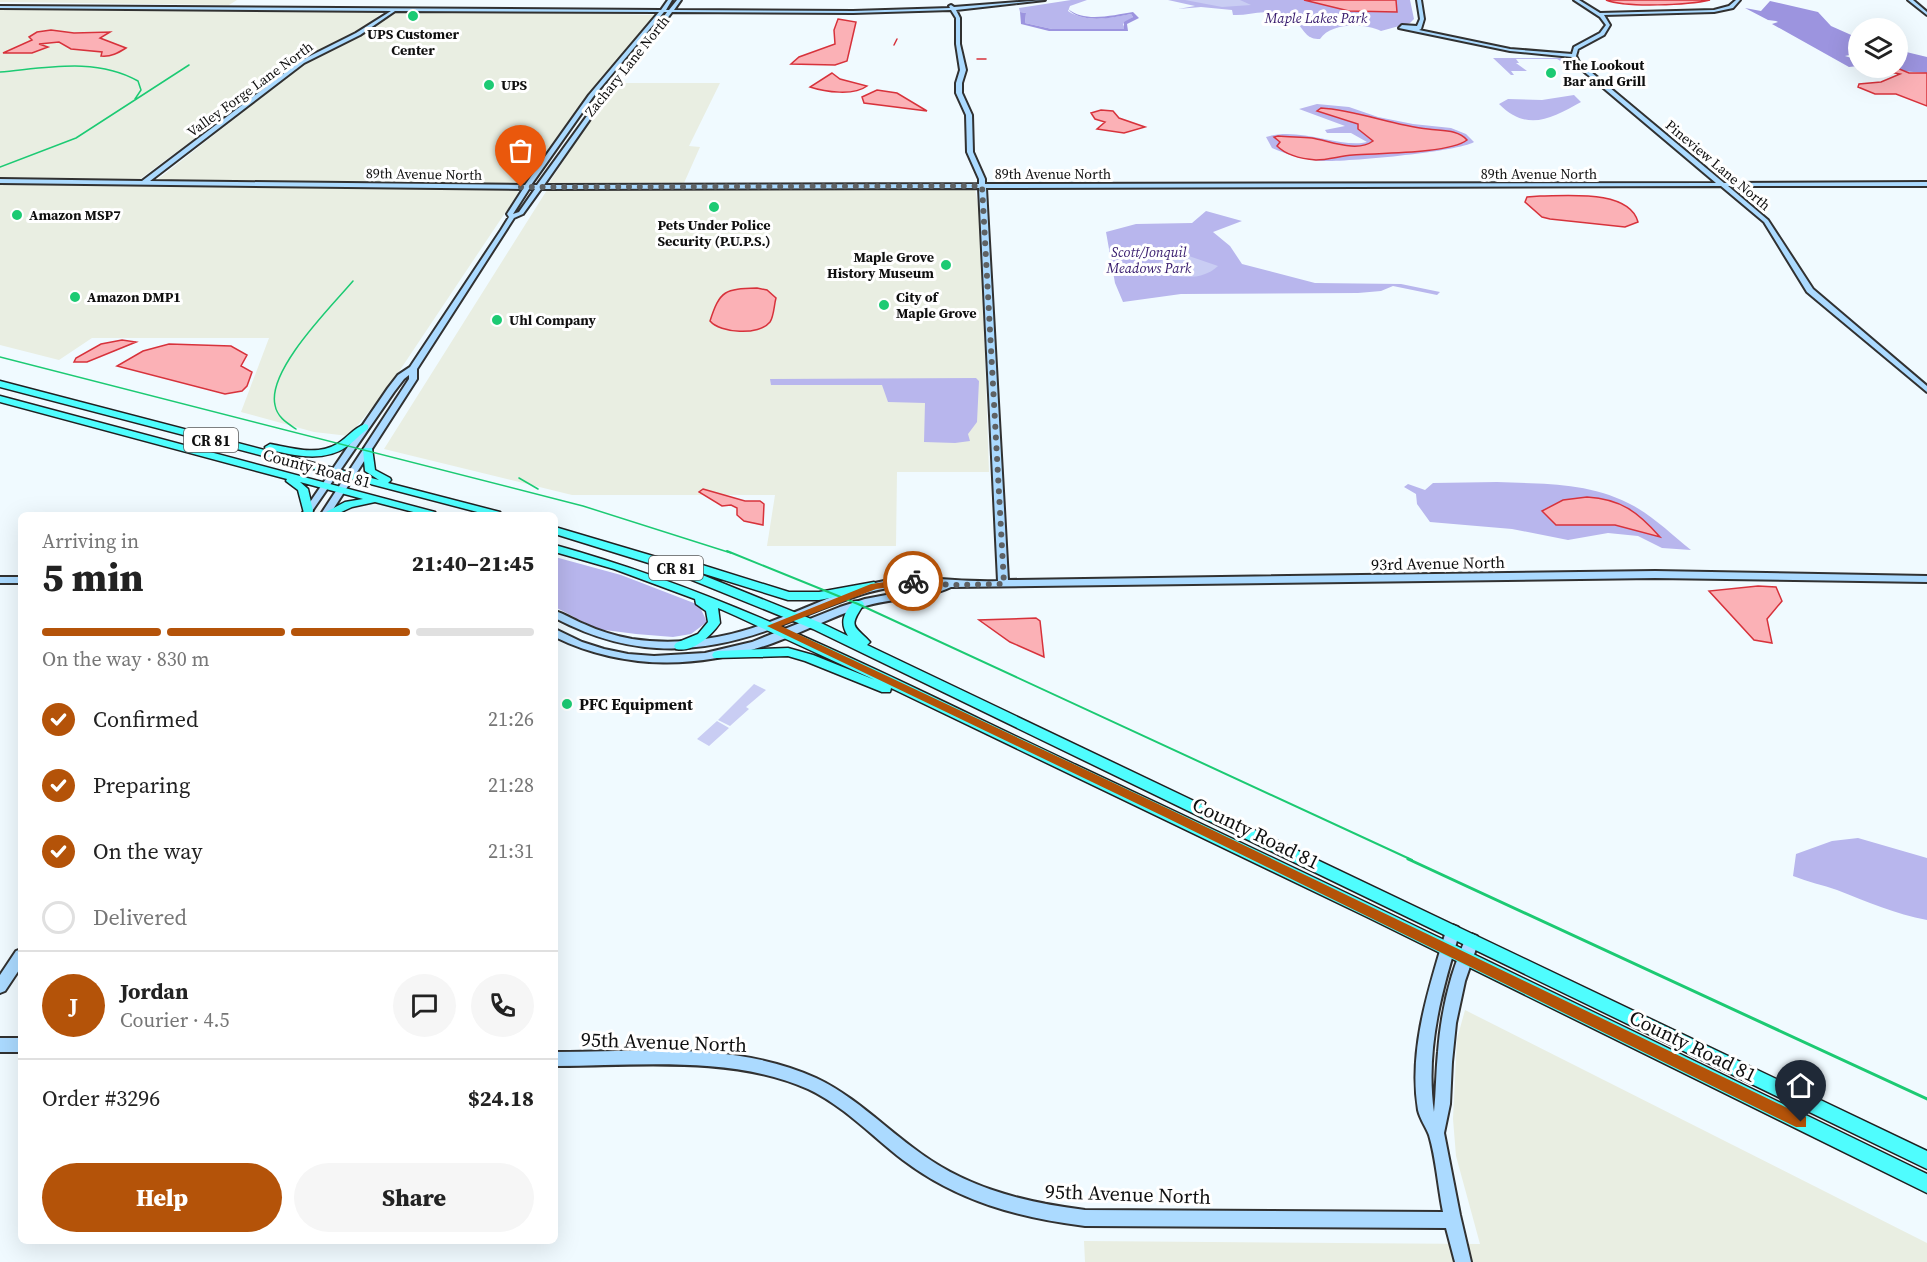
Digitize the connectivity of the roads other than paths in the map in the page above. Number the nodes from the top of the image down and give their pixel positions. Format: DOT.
graph roads {
  1 [pos="670,0"];
  2 [pos="679,0"];
  3 [pos="1022,0"];
  4 [pos="1042,0"];
  5 [pos="1419,0"];
  6 [pos="1576,0"];
  7 [pos="1738,0"];
  8 [pos="1910,0"];
  9 [pos="1917,0"];
  10 [pos="0,5"];
  11 [pos="951,7"];
  12 [pos="1927,8"];
  13 [pos="392,10"];
  14 [pos="662,10"];
  15 [pos="672,10"];
  16 [pos="1599,14"];
  17 [pos="1927,14"];
  18 [pos="1418,28"];
  19 [pos="644,37"];
  20 [pos="644,47"];
  21 [pos="1574,56"];
  22 [pos="635,58"];
  23 [pos="620,73"];
  24 [pos="0,181"];
  25 [pos="143,183"];
  26 [pos="1927,184"];
  27 [pos="1721,185"];
  28 [pos="982,186"];
  29 [pos="527,187"];
  30 [pos="538,187"];
  31 [pos="512,217"];
  32 [pos="412,369"];
  33 [pos="0,384"];
  34 [pos="1927,390"];
  35 [pos="0,399"];
  36 [pos="364,427"];
  37 [pos="185,433"];
  38 [pos="368,450"];
  39 [pos="227,460"];
  40 [pos="334,472"];
  41 [pos="350,476"];
  42 [pos="325,486"];
  43 [pos="341,490"];
  44 [pos="438,499"];
  45 [pos="378,500"];
  46 [pos="307,512"];
  47 [pos="308,512"];
  48 [pos="329,512"];
  49 [pos="332,512"];
  50 [pos="423,512"];
  51 [pos="488,512"];
  52 [pos="558,531"];
  53 [pos="606,545"];
  54 [pos="558,549"];
  55 [pos="642,574"];
  56 [pos="1927,579"];
  57 [pos="0,580"];
  58 [pos="18,580"];
  59 [pos="1004,584"];
  60 [pos="950,585"];
  61 [pos="874,586"];
  62 [pos="858,604"];
  63 [pos="558,616"];
  64 [pos="794,616"];
  65 [pos="809,623"];
  66 [pos="772,626"];
  67 [pos="786,633"];
  68 [pos="558,634"];
  69 [pos="680,646"];
  70 [pos="718,655"];
  71 [pos="968,698"];
  72 [pos="936,705"];
  73 [pos="1453,932"];
  74 [pos="1472,940"];
  75 [pos="1447,950"];
  76 [pos="1465,958"];
  77 [pos="18,960"];
  78 [pos="0,987"];
  79 [pos="0,1045"];
  80 [pos="18,1045"];
  81 [pos="558,1059"];
  82 [pos="1436,1134"];
  83 [pos="1927,1160"];
  84 [pos="1927,1184"];
  85 [pos="1452,1220"];
  86 [pos="1463,1262"];
  1 -- 14 [label="street, Zachary Lane North"];
  2 -- 15 [label="street, Zachary Lane North"];
  3 -- 11 [label="street"];
  4 -- 11 [label="street"];
  5 -- 18 [label="street"];
  6 -- 16 [label="street"];
  7 -- 16 [label="street"];
  8 -- 17 [label="street"];
  9 -- 12 [label="street"];
  10 -- 13 [label="street"];
  11 -- 15 [label="street"];
  11 -- 28 [label="street"];
  13 -- 14 [label="street"];
  13 -- 25 [label="street, Valley Forge Lane North"];
  14 -- 15 [label="street"];
  14 -- 19 [label="street, Zachary Lane North"];
  15 -- 20 [label="street, Zachary Lane North"];
  16 -- 21 [label="street"];
  18 -- 18 [label="street"];
  18 -- 21 [label="street"];
  19 -- 20 [label="street"];
  19 -- 29 [label="street, Zachary Lane North"];
  20 -- 22 [label="street, Zachary Lane North"];
  21 -- 27 [label="street, Pineview Lane North"];
  23 -- 30 [label="street, Zachary Lane North"];
  24 -- 25 [label="street, 89th Avenue North"];
  25 -- 29 [label="street, 89th Avenue North"];
  26 -- 27 [label="street, 89th Avenue North"];
  27 -- 28 [label="street, 89th Avenue North"];
  27 -- 34 [label="street, Pineview Lane North"];
  28 -- 30 [label="street, 89th Avenue North"];
  28 -- 59 [label="street"];
  29 -- 30 [label="street, 89th Avenue North"];
  29 -- 31 [label="street, Zachary Lane North"];
  30 -- 31 [label="street, Zachary Lane North"];
  31 -- 32 [label="street, Zachary Lane North"];
  32 -- 36 [label="street, Zachary Lane North"];
  32 -- 38 [label="street, Zachary Lane North"];
  33 -- 37 [label="highway, County Road 81 / CR 81"];
  35 -- 39 [label="highway, County Road 81 / CR 81"];
  36 -- 37 [label="highway"];
  36 -- 40 [label="street, Zachary Lane North"];
  37 -- 40 [label="highway, County Road 81 / CR 81"];
  38 -- 41 [label="street, Zachary Lane North"];
  38 -- 44 [label="highway"];
  39 -- 42 [label="highway, County Road 81 / CR 81"];
  39 -- 46 [label="highway"];
  40 -- 41 [label="highway, County Road 81 / CR 81"];
  40 -- 42 [label="street, Zachary Lane North"];
  41 -- 43 [label="street, Zachary Lane North"];
  41 -- 44 [label="highway, County Road 81 / CR 81"];
  42 -- 43 [label="highway, County Road 81 / CR 81"];
  42 -- 47 [label="street, Zachary Lane North"];
  43 -- 45 [label="highway, County Road 81 / CR 81"];
  43 -- 48 [label="street, Zachary Lane North"];
  44 -- 51 [label="highway, County Road 81 / CR 81"];
  45 -- 49 [label="highway"];
  45 -- 50 [label="highway, County Road 81 / CR 81"];
  52 -- 53 [label="highway, County Road 81 / CR 81"];
  53 -- 61 [label="highway"];
  53 -- 64 [label="highway, County Road 81 / CR 81"];
  54 -- 55 [label="highway, County Road 81 / CR 81"];
  55 -- 66 [label="highway, County Road 81 / CR 81"];
  55 -- 69 [label="highway"];
  56 -- 59 [label="street, 93rd Avenue North"];
  57 -- 58 [label="street"];
  59 -- 60 [label="street, 93rd Avenue North"];
  60 -- 61 [label="street, 93rd Avenue North"];
  60 -- 62 [label="street, 93rd Avenue North"];
  61 -- 64 [label="street, 93rd Avenue North"];
  62 -- 65 [label="street, 93rd Avenue North"];
  62 -- 71 [label="highway"];
  63 -- 69 [label="street, 93rd Avenue North"];
  64 -- 65 [label="highway, County Road 81 / CR 81"];
  64 -- 66 [label="street, 93rd Avenue North"];
  65 -- 67 [label="street, 93rd Avenue North"];
  65 -- 71 [label="highway, County Road 81 / CR 81"];
  66 -- 67 [label="highway, County Road 81 / CR 81"];
  66 -- 69 [label="street, 93rd Avenue North"];
  67 -- 70 [label="street, 93rd Avenue North"];
  67 -- 72 [label="highway, County Road 81 / CR 81"];
  68 -- 70 [label="street, 93rd Avenue North"];
  70 -- 72 [label="highway"];
  71 -- 73 [label="highway, County Road 81 / CR 81"];
  72 -- 75 [label="highway, County Road 81 / CR 81"];
  73 -- 74 [label="highway, County Road 81 / CR 81"];
  73 -- 75 [label="street"];
  74 -- 76 [label="street"];
  74 -- 83 [label="highway, County Road 81 / CR 81"];
  75 -- 76 [label="highway, County Road 81 / CR 81"];
  75 -- 82 [label="street"];
  76 -- 82 [label="street"];
  76 -- 84 [label="highway, County Road 81 / CR 81"];
  77 -- 78 [label="street"];
  79 -- 80 [label="street"];
  81 -- 85 [label="street, 95th Avenue North"];
  82 -- 85 [label="street"];
  85 -- 86 [label="street"];
}
